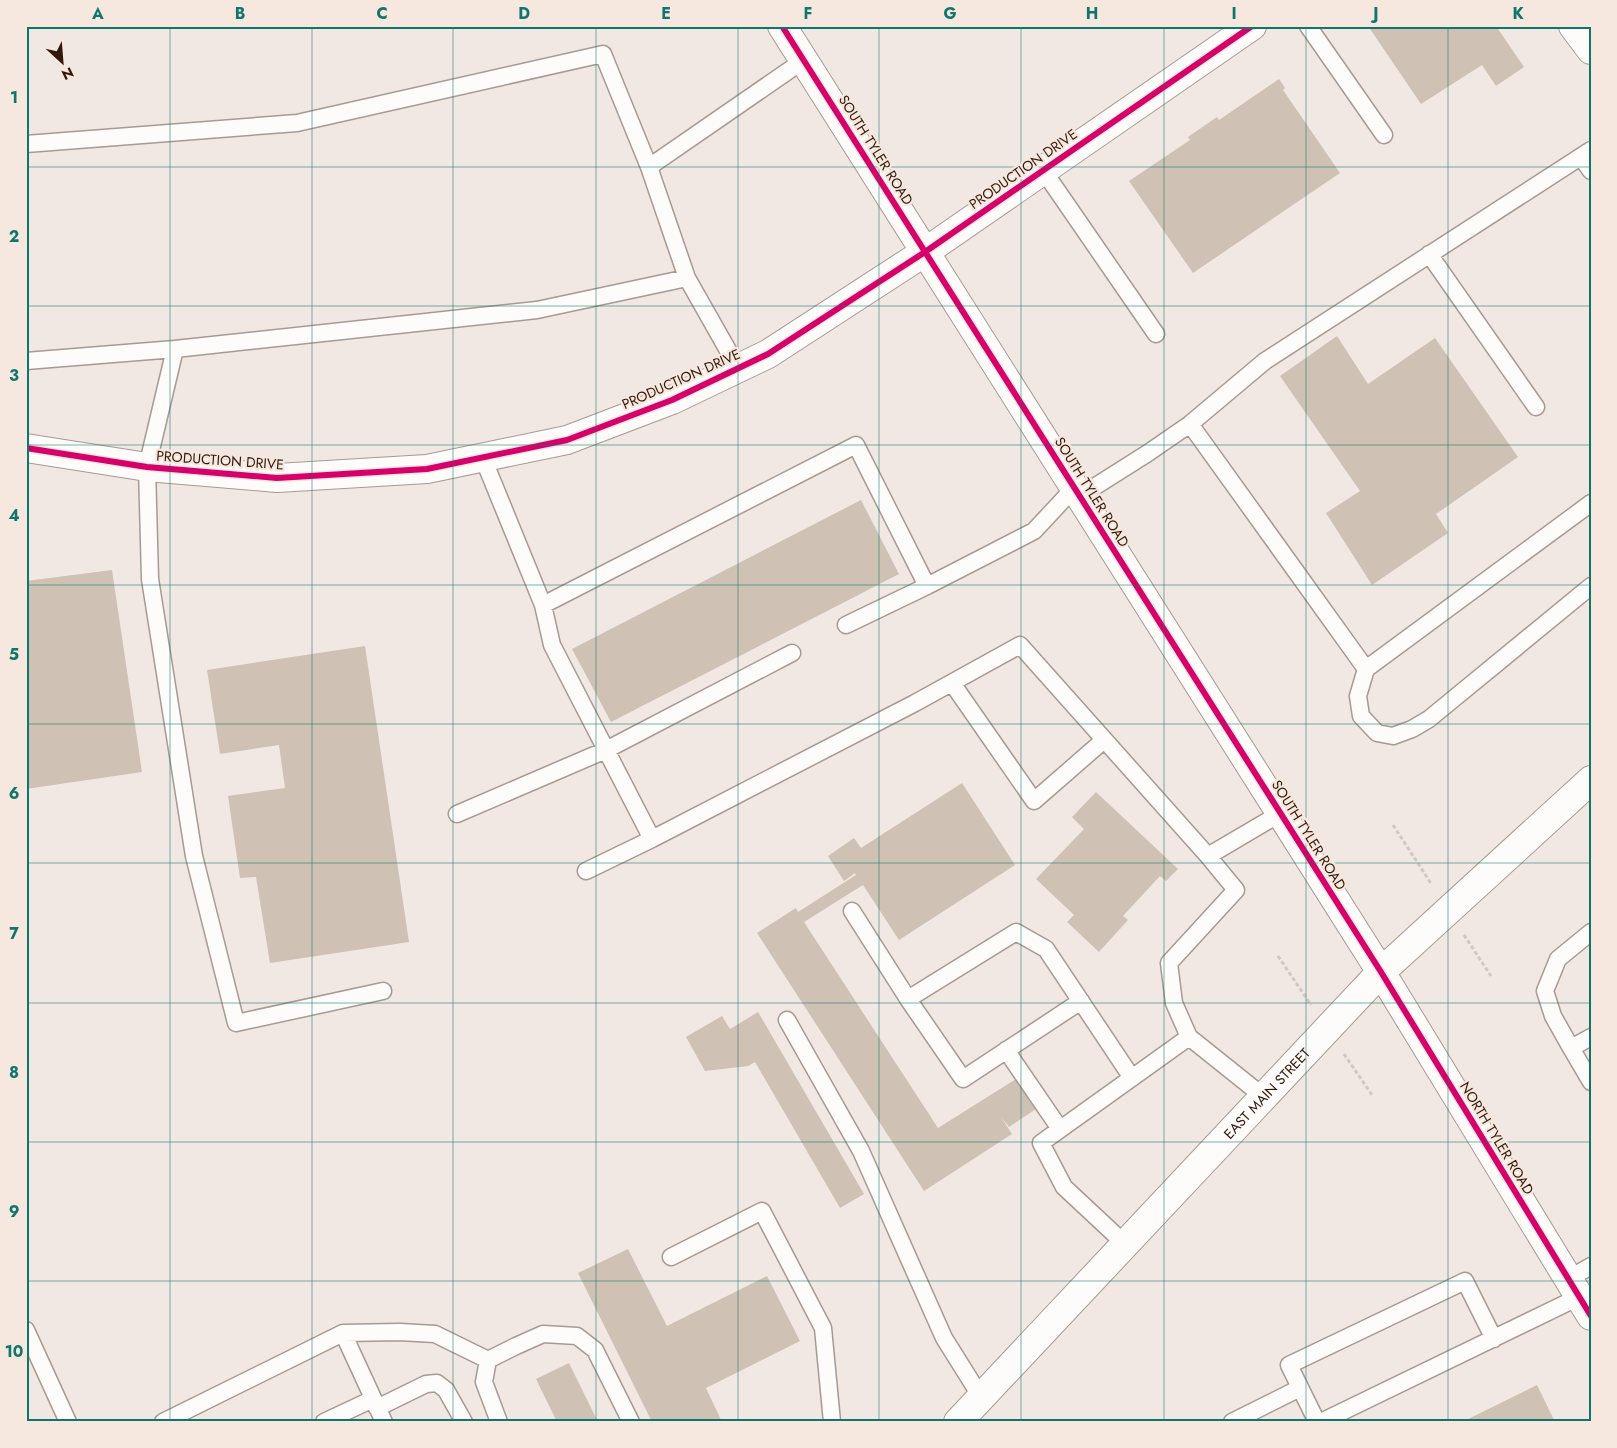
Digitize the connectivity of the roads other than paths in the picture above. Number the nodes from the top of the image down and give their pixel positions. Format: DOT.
graph roads {
  1 [pos="782,26"];
  2 [pos="1252,26"];
  3 [pos="1308,26"];
  4 [pos="1573,26"];
  5 [pos="1591,50"];
  6 [pos="804,60"];
  7 [pos="1384,135"];
  8 [pos="26,144"];
  9 [pos="1586,154"];
  10 [pos="649,167"];
  11 [pos="1043,170"];
  12 [pos="1591,171"];
  13 [pos="925,252"];
  14 [pos="1429,254"];
  15 [pos="687,278"];
  16 [pos="1156,334"];
  17 [pos="175,349"];
  18 [pos="26,361"];
  19 [pos="738,368"];
  20 [pos="1536,407"];
  21 [pos="1190,424"];
  22 [pos="26,448"];
  23 [pos="483,458"];
  24 [pos="147,467"];
  25 [pos="1077,492"];
  26 [pos="1591,503"];
  27 [pos="927,586"];
  28 [pos="1591,586"];
  29 [pos="543,605"];
  30 [pos="846,625"];
  31 [pos="792,653"];
  32 [pos="1366,669"];
  33 [pos="952,683"];
  34 [pos="1104,740"];
  35 [pos="606,750"];
  36 [pos="1591,780"];
  37 [pos="1281,813"];
  38 [pos="457,814"];
  39 [pos="652,839"];
  40 [pos="1208,856"];
  41 [pos="586,871"];
  42 [pos="852,911"];
  43 [pos="1591,932"];
  44 [pos="1381,972"];
  45 [pos="383,991"];
  46 [pos="908,999"];
  47 [pos="1080,1001"];
  48 [pos="787,1020"];
  49 [pos="1189,1037"];
  50 [pos="1591,1037"];
  51 [pos="1571,1048"];
  52 [pos="1006,1050"];
  53 [pos="1132,1078"];
  54 [pos="1591,1082"];
  55 [pos="1264,1097"];
  56 [pos="1060,1129"];
  57 [pos="1125,1244"];
  58 [pos="671,1257"];
  59 [pos="1582,1290"];
  60 [pos="26,1330"];
  61 [pos="343,1333"];
  62 [pos="1494,1339"];
  63 [pos="488,1360"];
  64 [pos="1300,1388"];
  65 [pos="981,1397"];
  66 [pos="378,1409"];
  67 [pos="68,1422"];
  68 [pos="163,1422"];
  69 [pos="324,1422"];
  70 [pos="464,1422"];
  71 [pos="499,1422"];
  72 [pos="631,1422"];
  73 [pos="832,1422"];
  74 [pos="958,1422"];
  75 [pos="1232,1422"];
  76 [pos="1316,1422"];
  77 [pos="1321,1422"];
  1 -- 6 [label="street, SOUTH TYLER ROAD"];
  2 -- 11 [label="street, PRODUCTION DRIVE"];
  3 -- 7 [label="lane"];
  4 -- 5 [label="street"];
  6 -- 10 [label="lane"];
  6 -- 13 [label="street, SOUTH TYLER ROAD"];
  8 -- 10 [label="lane"];
  9 -- 12 [label="lane"];
  9 -- 14 [label="lane"];
  10 -- 15 [label="lane"];
  11 -- 13 [label="street, PRODUCTION DRIVE"];
  11 -- 16 [label="lane"];
  13 -- 19 [label="street, PRODUCTION DRIVE"];
  13 -- 25 [label="street, SOUTH TYLER ROAD"];
  14 -- 20 [label="lane"];
  14 -- 21 [label="lane"];
  15 -- 17 [label="lane"];
  15 -- 19 [label="lane"];
  17 -- 18 [label="lane"];
  17 -- 24 [label="lane"];
  19 -- 23 [label="street, PRODUCTION DRIVE"];
  21 -- 25 [label="lane"];
  21 -- 32 [label="lane"];
  22 -- 24 [label="street, PRODUCTION DRIVE"];
  23 -- 24 [label="street, PRODUCTION DRIVE"];
  23 -- 29 [label="lane"];
  24 -- 45 [label="lane"];
  25 -- 27 [label="lane"];
  25 -- 37 [label="street, SOUTH TYLER ROAD"];
  26 -- 32 [label="lane"];
  27 -- 29 [label="lane"];
  27 -- 30 [label="lane"];
  28 -- 32 [label="lane"];
  29 -- 35 [label="lane"];
  31 -- 35 [label="lane"];
  33 -- 34 [label="lane"];
  33 -- 34 [label="lane"];
  33 -- 39 [label="lane"];
  34 -- 40 [label="lane"];
  35 -- 38 [label="lane"];
  35 -- 39 [label="lane"];
  36 -- 44 [label="street, EAST MAIN STREET"];
  37 -- 40 [label="lane"];
  37 -- 44 [label="street, SOUTH TYLER ROAD"];
  39 -- 41 [label="lane"];
  40 -- 49 [label="lane"];
  42 -- 46 [label="lane"];
  43 -- 51 [label="lane"];
  44 -- 55 [label="street, EAST MAIN STREET"];
  44 -- 59 [label="street, NORTH TYLER ROAD"];
  46 -- 47 [label="lane"];
  46 -- 52 [label="lane"];
  47 -- 52 [label="lane"];
  47 -- 53 [label="lane"];
  48 -- 65 [label="lane"];
  49 -- 53 [label="lane"];
  49 -- 55 [label="lane"];
  50 -- 51 [label="lane"];
  51 -- 54 [label="lane"];
  52 -- 56 [label="lane"];
  53 -- 56 [label="lane"];
  55 -- 57 [label="street, EAST MAIN STREET"];
  56 -- 57 [label="lane"];
  57 -- 65 [label="street, EAST MAIN STREET"];
  58 -- 73 [label="lane"];
  59 -- 62 [label="lane"];
  60 -- 67 [label="lane"];
  61 -- 63 [label="lane"];
  61 -- 66 [label="lane"];
  61 -- 68 [label="lane"];
  62 -- 64 [label="lane"];
  62 -- 77 [label="lane"];
  63 -- 71 [label="lane"];
  63 -- 72 [label="lane"];
  64 -- 75 [label="lane"];
  64 -- 76 [label="lane"];
  65 -- 74 [label="street, EAST MAIN STREET"];
  66 -- 69 [label="lane"];
  66 -- 70 [label="lane"];
}
